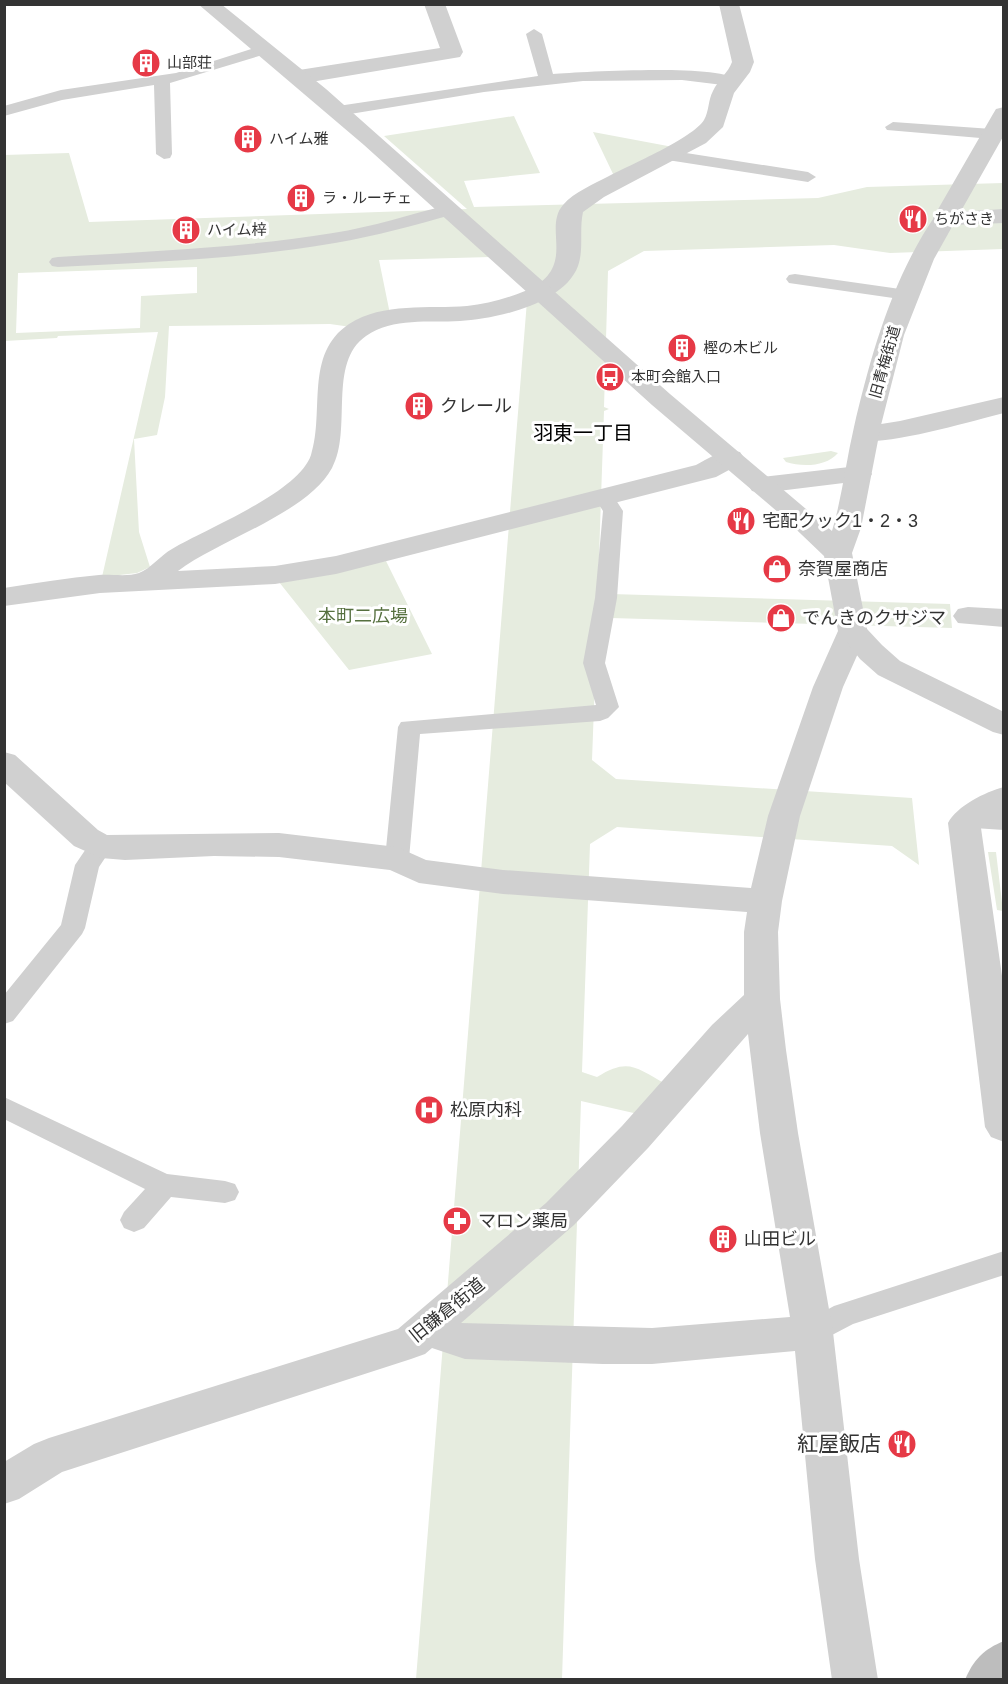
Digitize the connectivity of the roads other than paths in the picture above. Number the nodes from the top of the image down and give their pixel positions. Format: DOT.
graph roads {
  1 [pos="208,4"];
  2 [pos="434,4"];
  3 [pos="729,4"];
  4 [pos="534,34"];
  5 [pos="264,50"];
  6 [pos="299,77"];
  7 [pos="162,80"];
  8 [pos="547,80"];
  9 [pos="731,81"];
  10 [pos="4,111"];
  11 [pos="338,111"];
  12 [pos="1004,114"];
  13 [pos="893,127"];
  14 [pos="992,134"];
  15 [pos="164,154"];
  16 [pos="667,155"];
  17 [pos="808,177"];
  18 [pos="449,210"];
  19 [pos="1004,216"];
  20 [pos="945,218"];
  21 [pos="58,262"];
  22 [pos="795,279"];
  23 [pos="543,292"];
  24 [pos="907,295"];
  25 [pos="1004,405"];
  26 [pos="866,434"];
  27 [pos="730,458"];
  28 [pos="858,474"];
  29 [pos="762,485"];
  30 [pos="605,498"];
  31 [pos="838,553"];
  32 [pos="149,580"];
  33 [pos="4,597"];
  34 [pos="968,616"];
  35 [pos="1004,618"];
  36 [pos="853,631"];
  37 [pos="1004,725"];
  38 [pos="4,763"];
  39 [pos="1004,798"];
  40 [pos="989,818"];
  41 [pos="101,846"];
  42 [pos="397,859"];
  43 [pos="765,901"];
  44 [pos="762,999"];
  45 [pos="4,1014"];
  46 [pos="4,1107"];
  47 [pos="1004,1127"];
  48 [pos="165,1185"];
  49 [pos="225,1192"];
  50 [pos="134,1220"];
  51 [pos="1004,1263"];
  52 [pos="426,1329"];
  53 [pos="813,1332"];
  54 [pos="4,1485"];
  55 [pos="1004,1663"];
  56 [pos="855,1680"];
  57 [pos="987,1680"];
  1 -- 5 [label="street"];
  2 -- 6 [label="street"];
  3 -- 9 [label="street"];
  4 -- 8 [label="lane"];
  5 -- 6 [label="street"];
  5 -- 7 [label="lane"];
  6 -- 11 [label="street"];
  7 -- 10 [label="lane"];
  7 -- 15 [label="lane"];
  8 -- 9 [label="lane"];
  8 -- 11 [label="lane"];
  9 -- 16 [label="street"];
  11 -- 18 [label="street"];
  12 -- 14 [label="street, 旧青梅街道"];
  13 -- 14 [label="lane"];
  14 -- 20 [label="street, 旧青梅街道"];
  16 -- 17 [label="lane"];
  16 -- 23 [label="street"];
  18 -- 21 [label="lane"];
  18 -- 23 [label="street"];
  19 -- 20 [label="street"];
  20 -- 24 [label="street, 旧青梅街道"];
  22 -- 24 [label="lane"];
  23 -- 27 [label="street"];
  23 -- 32 [label="street"];
  24 -- 26 [label="street, 旧青梅街道"];
  25 -- 26 [label="street"];
  26 -- 28 [label="street, 旧青梅街道"];
  27 -- 29 [label="street"];
  27 -- 30 [label="street"];
  28 -- 29 [label="street"];
  28 -- 31 [label="street, 旧青梅街道"];
  29 -- 31 [label="street"];
  30 -- 32 [label="street"];
  30 -- 42 [label="lane"];
  31 -- 36 [label="street, 旧青梅街道"];
  32 -- 33 [label="street"];
  34 -- 35 [label="street"];
  36 -- 37 [label="street"];
  36 -- 43 [label="street"];
  38 -- 41 [label="street"];
  39 -- 40 [label="street"];
  40 -- 47 [label="street"];
  41 -- 42 [label="street"];
  41 -- 45 [label="lane"];
  42 -- 43 [label="street"];
  43 -- 44 [label="street"];
  44 -- 52 [label="street, 旧鎌倉街道"];
  44 -- 53 [label="street"];
  46 -- 48 [label="lane"];
  48 -- 49 [label="lane"];
  48 -- 50 [label="lane"];
  51 -- 53 [label="lane"];
  52 -- 53 [label="street"];
  52 -- 54 [label="street, 旧鎌倉街道"];
  53 -- 56 [label="street"];
  55 -- 57 [label="main road"];
}
